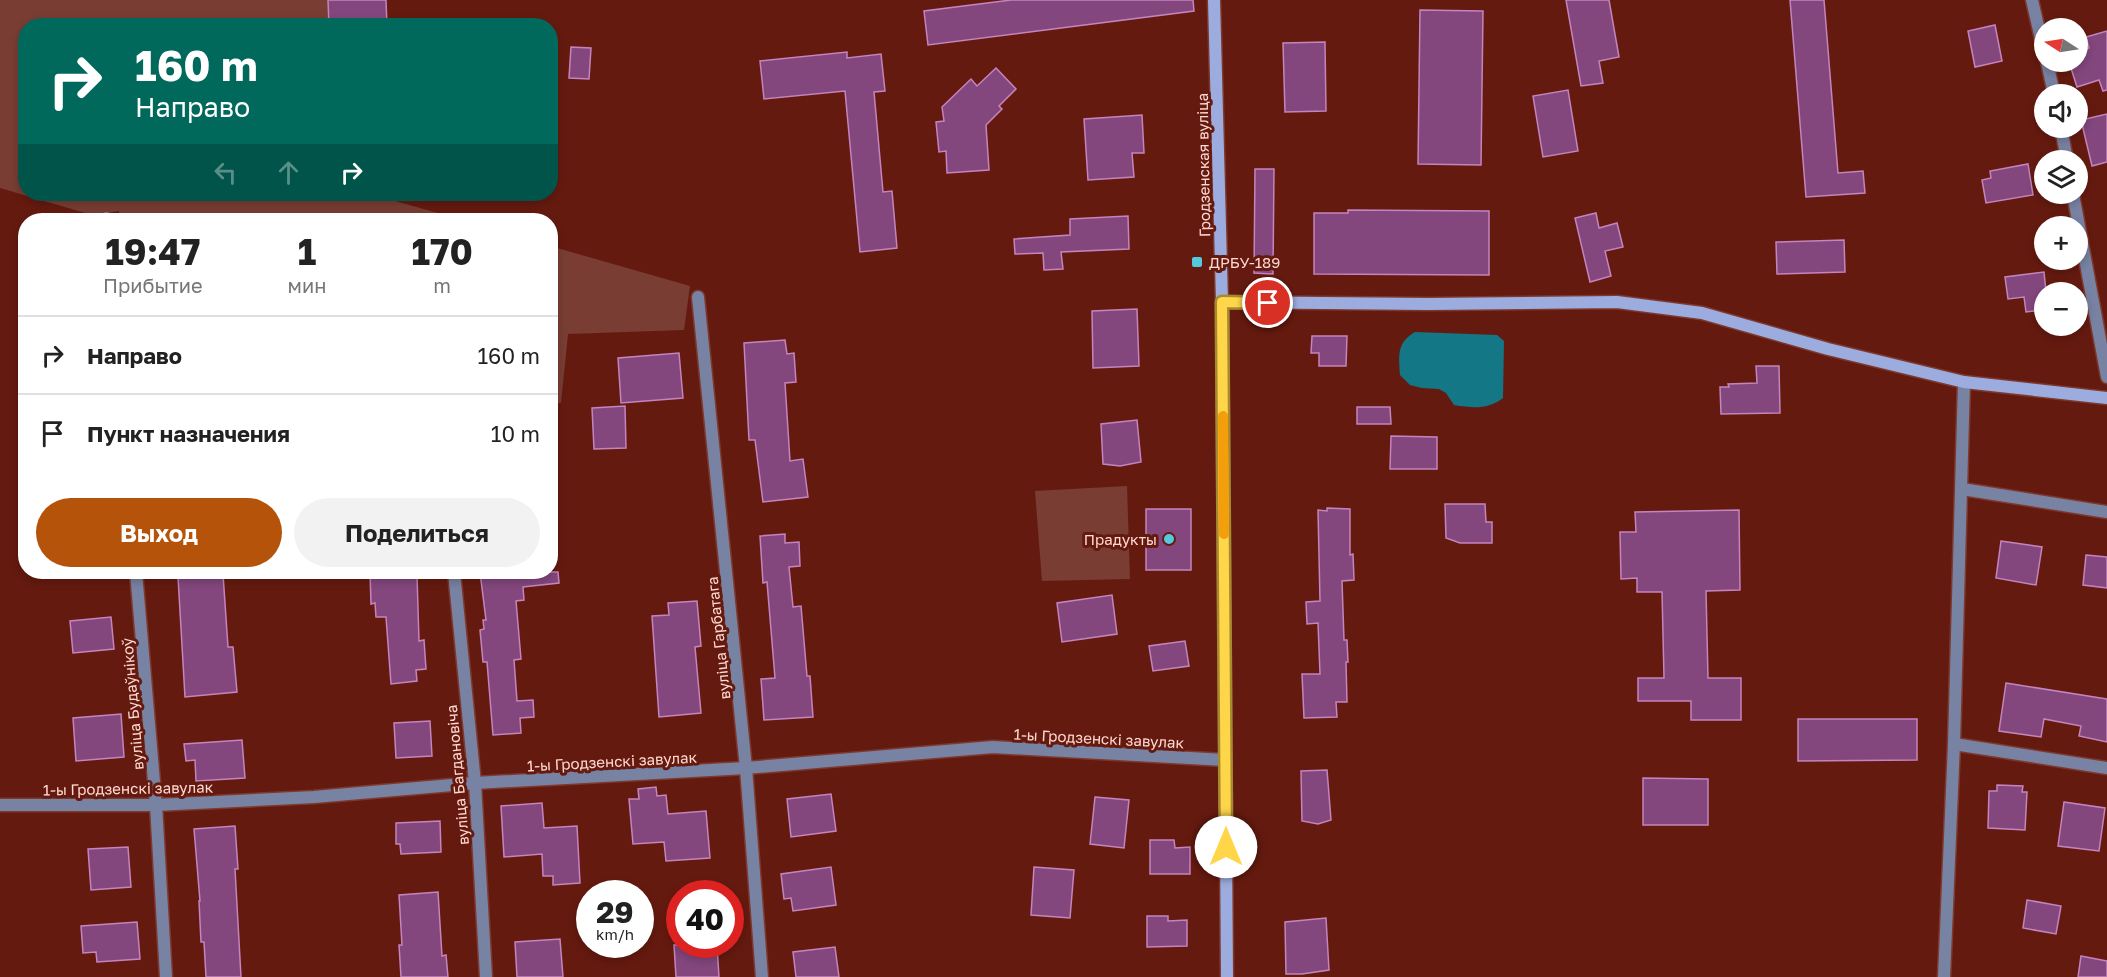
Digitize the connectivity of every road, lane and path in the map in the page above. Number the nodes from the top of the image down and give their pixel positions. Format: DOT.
graph roads {
  1 [pos="1214,0"];
  2 [pos="2032,0"];
  3 [pos="2036,18"];
  4 [pos="2075,204"];
  5 [pos="698,297"];
  6 [pos="1222,302"];
  7 [pos="2107,377"];
  8 [pos="1964,382"];
  9 [pos="2107,398"];
  10 [pos="1962,489"];
  11 [pos="2107,512"];
  12 [pos="137,579"];
  13 [pos="455,579"];
  14 [pos="1954,744"];
  15 [pos="1226,760"];
  16 [pos="746,768"];
  17 [pos="2107,768"];
  18 [pos="475,783"];
  19 [pos="0,805"];
  20 [pos="156,805"];
  21 [pos="166,977"];
  22 [pos="486,977"];
  23 [pos="762,977"];
  24 [pos="1227,977"];
  25 [pos="1944,977"];
  1 -- 6 [label="street, Гродзенская вуліца"];
  2 -- 3 [label="street"];
  4 -- 7 [label="street"];
  5 -- 16 [label="street, вуліца Гарбатага"];
  6 -- 8 [label="street"];
  6 -- 15 [label="street, Гродзенская вуліца"];
  8 -- 9 [label="street"];
  8 -- 10 [label="street"];
  10 -- 11 [label="street"];
  10 -- 14 [label="street"];
  12 -- 20 [label="street, вуліца Будаўнікоў"];
  13 -- 18 [label="street, вуліца Багдановіча"];
  14 -- 17 [label="street"];
  14 -- 25 [label="street"];
  15 -- 16 [label="street, 1-ы Гродзенскі завулак"];
  15 -- 24 [label="street, Гродзенская вуліца"];
  16 -- 18 [label="street, 1-ы Гродзенскі завулак"];
  16 -- 23 [label="street, вуліца Гарбатага"];
  18 -- 20 [label="street, 1-ы Гродзенскі завулак"];
  18 -- 22 [label="street, вуліца Багдановіча"];
  19 -- 20 [label="street, 1-ы Гродзенскі завулак"];
  20 -- 21 [label="street, вуліца Будаўнікоў"];
}
